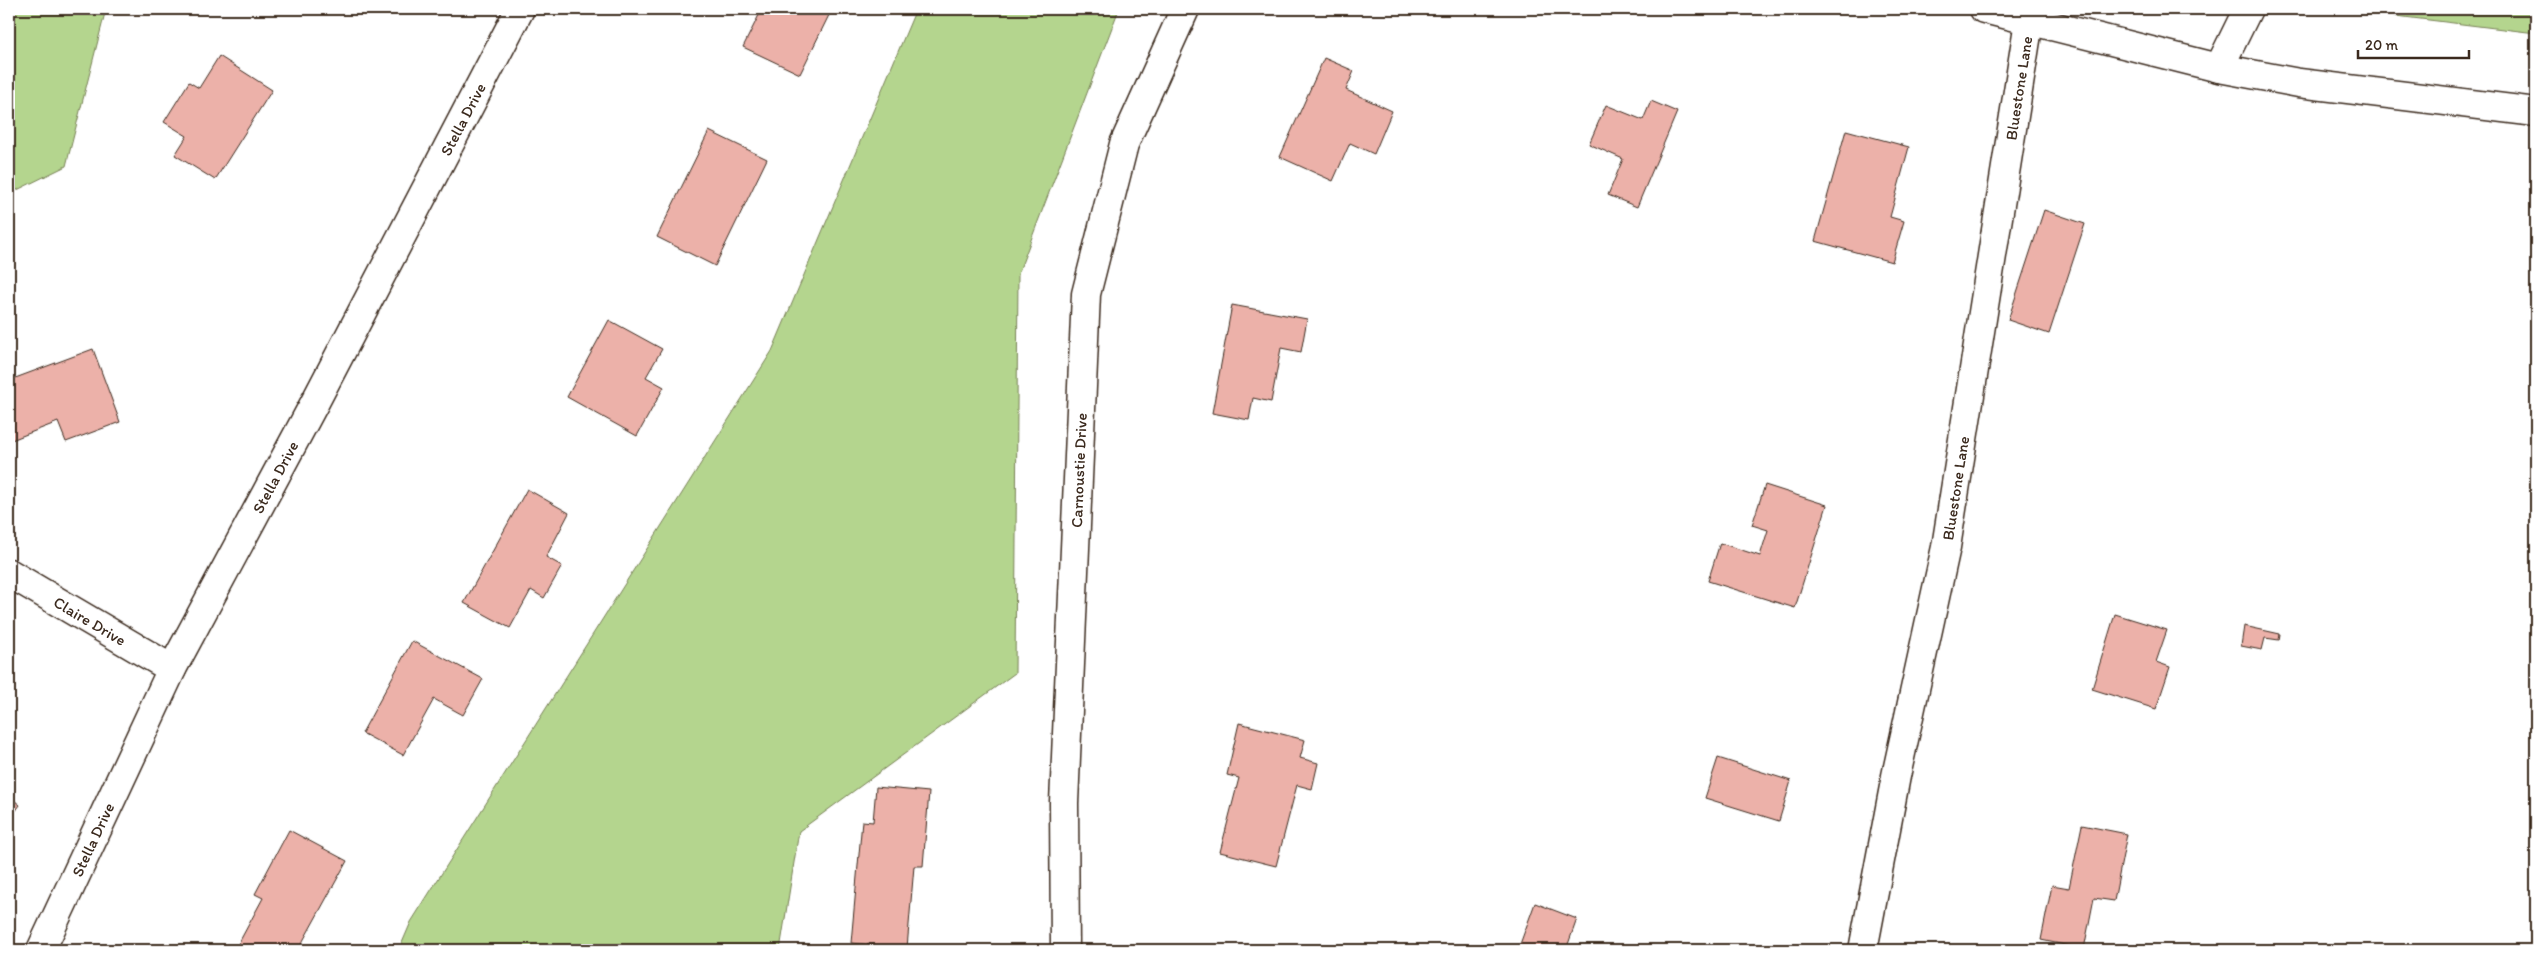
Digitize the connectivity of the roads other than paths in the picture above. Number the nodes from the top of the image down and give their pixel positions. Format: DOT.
graph roads {
  1 [pos="520,9"];
  2 [pos="1185,9"];
  3 [pos="1984,9"];
  4 [pos="2248,9"];
  5 [pos="2029,21"];
  6 [pos="2219,68"];
  7 [pos="2536,112"];
  8 [pos="9,573"];
  9 [pos="172,669"];
  10 [pos="41,950"];
  11 [pos="1065,950"];
  12 [pos="1863,950"];
  1 -- 9 [label="main road, Stella Drive"];
  2 -- 11 [label="main road, Carnoustie Drive"];
  3 -- 5 [label="main road"];
  4 -- 6 [label="main road"];
  5 -- 6 [label="main road"];
  5 -- 12 [label="main road, Bluestone Lane"];
  6 -- 7 [label="main road"];
  8 -- 9 [label="main road, Claire Drive"];
  9 -- 10 [label="main road, Stella Drive"];
}
